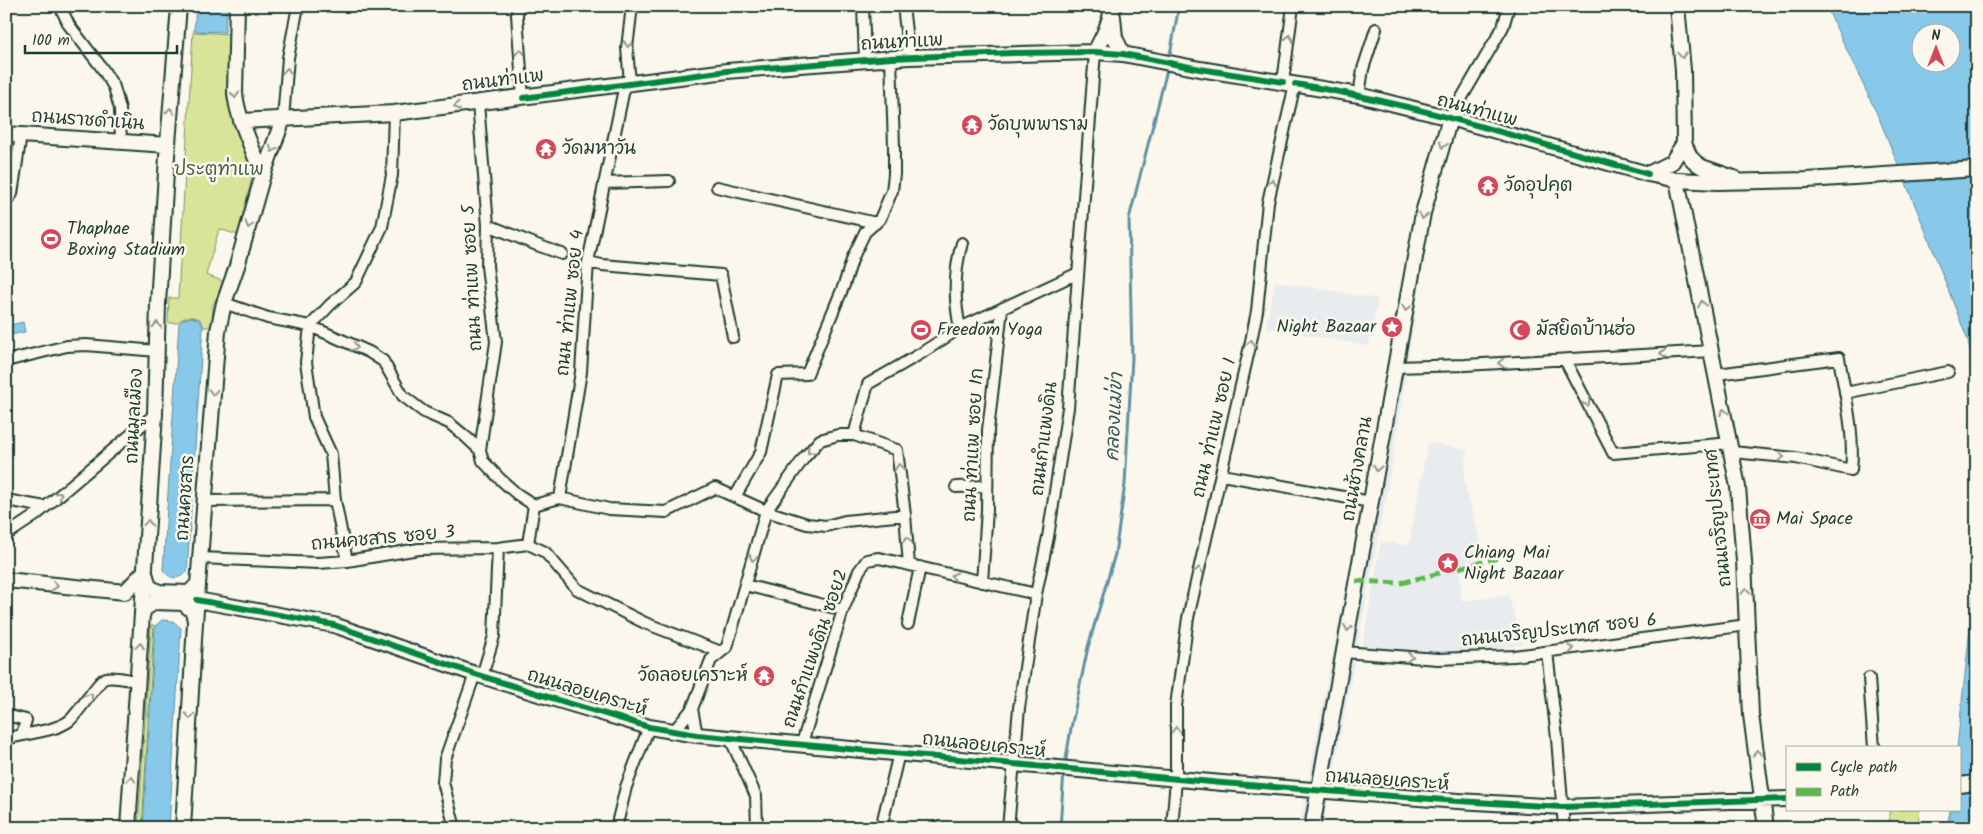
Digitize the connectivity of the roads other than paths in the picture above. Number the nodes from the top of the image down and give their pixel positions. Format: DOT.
graph roads {
  1 [pos="60,6"];
  2 [pos="179,6"];
  3 [pos="237,6"];
  4 [pos="298,6"];
  5 [pos="518,6"];
  6 [pos="632,6"];
  7 [pos="863,6"];
  8 [pos="903,6"];
  9 [pos="1292,6"];
  10 [pos="1509,6"];
  11 [pos="1678,6"];
  12 [pos="1114,10"];
  13 [pos="1376,29"];
  14 [pos="1095,52"];
  15 [pos="1123,54"];
  16 [pos="909,57"];
  17 [pos="890,58"];
  18 [pos="865,60"];
  19 [pos="628,83"];
  20 [pos="1289,83"];
  21 [pos="1359,95"];
  22 [pos="523,98"];
  23 [pos="478,103"];
  24 [pos="394,113"];
  25 [pos="1450,118"];
  26 [pos="284,120"];
  27 [pos="241,121"];
  28 [pos="6,134"];
  29 [pos="21,135"];
  30 [pos="121,143"];
  31 [pos="1684,143"];
  32 [pos="168,145"];
  33 [pos="1977,169"];
  34 [pos="1648,174"];
  35 [pos="262,178"];
  36 [pos="1677,180"];
  37 [pos="1739,180"];
  38 [pos="669,181"];
  39 [pos="604,183"];
  40 [pos="717,187"];
  41 [pos="6,200"];
  42 [pos="876,223"];
  43 [pos="488,225"];
  44 [pos="962,243"];
  45 [pos="562,254"];
  46 [pos="588,262"];
  47 [pos="1078,273"];
  48 [pos="224,303"];
  49 [pos="1002,309"];
  50 [pos="310,326"];
  51 [pos="960,328"];
  52 [pos="733,338"];
  53 [pos="157,351"];
  54 [pos="1712,351"];
  55 [pos="1565,360"];
  56 [pos="6,362"];
  57 [pos="1395,367"];
  58 [pos="1948,372"];
  59 [pos="1717,374"];
  60 [pos="1845,393"];
  61 [pos="154,414"];
  62 [pos="854,436"];
  63 [pos="1731,448"];
  64 [pos="480,450"];
  65 [pos="1222,475"];
  66 [pos="987,486"];
  67 [pos="956,487"];
  68 [pos="735,497"];
  69 [pos="560,498"];
  70 [pos="6,500"];
  71 [pos="335,500"];
  72 [pos="204,501"];
  73 [pos="1371,502"];
  74 [pos="534,504"];
  75 [pos="44,507"];
  76 [pos="766,511"];
  77 [pos="905,515"];
  78 [pos="6,535"];
  79 [pos="528,544"];
  80 [pos="498,548"];
  81 [pos="200,558"];
  82 [pos="346,561"];
  83 [pos="909,565"];
  84 [pos="920,567"];
  85 [pos="145,571"];
  86 [pos="6,580"];
  87 [pos="982,582"];
  88 [pos="198,584"];
  89 [pos="745,585"];
  90 [pos="1036,594"];
  91 [pos="197,600"];
  92 [pos="844,610"];
  93 [pos="142,619"];
  94 [pos="195,623"];
  95 [pos="908,624"];
  96 [pos="1748,625"];
  97 [pos="721,652"];
  98 [pos="1343,652"];
  99 [pos="1547,652"];
  100 [pos="478,675"];
  101 [pos="1869,678"];
  102 [pos="137,681"];
  103 [pos="692,709"];
  104 [pos="6,714"];
  105 [pos="648,727"];
  106 [pos="673,732"];
  107 [pos="22,734"];
  108 [pos="697,735"];
  109 [pos="730,738"];
  110 [pos="6,739"];
  111 [pos="802,743"];
  112 [pos="1874,746"];
  113 [pos="899,753"];
  114 [pos="1012,764"];
  115 [pos="1176,779"];
  116 [pos="1977,783"];
  117 [pos="1960,785"];
  118 [pos="1318,791"];
  119 [pos="1786,799"];
  120 [pos="1764,801"];
  121 [pos="1563,807"];
  122 [pos="128,828"];
  123 [pos="183,828"];
  124 [pos="454,828"];
  125 [pos="616,828"];
  126 [pos="757,828"];
  127 [pos="881,828"];
  128 [pos="1008,828"];
  129 [pos="1172,828"];
  130 [pos="1312,828"];
  131 [pos="1564,828"];
  132 [pos="1766,828"];
  1 -- 30 [label="street"];
  32 -- 2 [label="street, ถนนมูลเมือง, one-way"];
  3 -- 27 [label="street, one-way"];
  26 -- 4 [label="street, one-way"];
  22 -- 5 [label="street, one-way"];
  6 -- 19 [label="street, ถนน ท่าแพ ซอย 4, one-way"];
  7 -- 18 [label="street"];
  8 -- 16 [label="street"];
  20 -- 9 [label="street, ถนน ท่าแพ ซอย 1, one-way"];
  10 -- 25 [label="street"];
  11 -- 31 [label="street, one-way"];
  12 -- 14 [label="street"];
  12 -- 15 [label="street"];
  13 -- 21 [label="street"];
  14 -- 15 [label="street, ถนนท่าแพ"];
  14 -- 16 [label="street, ถนนท่าแพ"];
  14 -- 47 [label="street, ถนนกำแพงดิน"];
  15 -- 20 [label="street, ถนนท่าแพ"];
  16 -- 17 [label="street, ถนนท่าแพ"];
  17 -- 18 [label="street, ถนนท่าแพ"];
  17 -- 42 [label="street"];
  18 -- 19 [label="street, ถนนท่าแพ"];
  19 -- 22 [label="street, ถนนท่าแพ"];
  19 -- 39 [label="street, ถนน ท่าแพ ซอย 4"];
  20 -- 21 [label="street, ถนนท่าแพ"];
  65 -- 20 [label="street, ถนน ท่าแพ ซอย 1, one-way"];
  21 -- 25 [label="street, ถนนท่าแพ"];
  22 -- 23 [label="street, ถนนท่าแพ"];
  23 -- 24 [label="street, ถนนท่าแพ, one-way"];
  23 -- 43 [label="street, ถนน ท่าแพ ซอย 5"];
  24 -- 26 [label="street, ถนนท่าแพ"];
  24 -- 50 [label="street"];
  25 -- 34 [label="street, ถนนท่าแพ"];
  25 -- 57 [label="street, ถนนช้างคลาน, one-way"];
  26 -- 27 [label="street, ถนนท่าแพ"];
  26 -- 35 [label="street, one-way"];
  27 -- 35 [label="street"];
  28 -- 29 [label="street, ถนนราชดำเนิน"];
  29 -- 30 [label="street, ถนนราชดำเนิน"];
  29 -- 41 [label="street"];
  30 -- 32 [label="street, ถนนราชดำเนิน"];
  31 -- 34 [label="street"];
  31 -- 37 [label="street"];
  53 -- 32 [label="street, ถนนมูลเมือง, one-way"];
  33 -- 37 [label="street, ถนนท่าแพ"];
  34 -- 36 [label="street, ถนนท่าแพ"];
  35 -- 48 [label="street, ถนนคชสาร, one-way"];
  36 -- 37 [label="street, ถนนท่าแพ"];
  54 -- 36 [label="street, ถนนเจริญประเทศ, one-way"];
  38 -- 39 [label="street"];
  39 -- 46 [label="street, ถนน ท่าแพ ซอย 4"];
  40 -- 42 [label="street"];
  42 -- 68 [label="street"];
  43 -- 45 [label="street"];
  43 -- 64 [label="street, ถนน ท่าแพ ซอย 5"];
  44 -- 51 [label="street"];
  46 -- 52 [label="street"];
  46 -- 69 [label="street, ถนน ท่าแพ ซอย 4"];
  47 -- 49 [label="street"];
  47 -- 90 [label="street, ถนนกำแพงดิน"];
  48 -- 50 [label="street"];
  48 -- 72 [label="street, ถนนคชสาร, one-way"];
  49 -- 51 [label="street"];
  49 -- 66 [label="street, ถนน ท่าแพ ซอย 1ก"];
  50 -- 64 [label="street, one-way"];
  50 -- 71 [label="street"];
  51 -- 62 [label="street"];
  53 -- 56 [label="street"];
  53 -- 61 [label="street, ถนนมูลเมือง"];
  54 -- 55 [label="street, one-way"];
  54 -- 59 [label="street, ถนนเจริญประเทศ"];
  55 -- 57 [label="street, one-way"];
  55 -- 63 [label="street, one-way"];
  57 -- 73 [label="street, ถนนช้างคลาน, one-way"];
  58 -- 60 [label="street"];
  59 -- 60 [label="street"];
  63 -- 59 [label="street, ถนนเจริญประเทศ, one-way"];
  63 -- 60 [label="street, one-way"];
  75 -- 61 [label="street, one-way"];
  85 -- 61 [label="street, ถนนมูลเมือง, one-way"];
  62 -- 76 [label="street, one-way"];
  77 -- 62 [label="street, one-way"];
  96 -- 63 [label="street, ถนนเจริญประเทศ, one-way"];
  64 -- 74 [label="street"];
  65 -- 73 [label="street"];
  115 -- 65 [label="street, ถนน ท่าแพ ซอย 1, one-way"];
  66 -- 67 [label="street"];
  66 -- 87 [label="street, ถนน ท่าแพ ซอย 1ก"];
  68 -- 69 [label="street"];
  68 -- 76 [label="street"];
  69 -- 74 [label="street"];
  70 -- 75 [label="street"];
  71 -- 72 [label="street"];
  71 -- 82 [label="street"];
  72 -- 81 [label="street, ถนนคชสาร"];
  73 -- 98 [label="street, ถนนช้างคลาน, one-way"];
  74 -- 79 [label="street"];
  75 -- 78 [label="street"];
  76 -- 77 [label="street"];
  76 -- 89 [label="street, one-way"];
  83 -- 77 [label="street, one-way"];
  79 -- 80 [label="street, ถนนคชสาร ซอย 3"];
  79 -- 97 [label="street"];
  80 -- 82 [label="street, ถนนคชสาร ซอย 3"];
  80 -- 100 [label="street"];
  81 -- 82 [label="street, ถนนคชสาร ซอย 3"];
  81 -- 88 [label="street, ถนนคชสาร"];
  83 -- 84 [label="street, ถนนกำแพงดิน ซอย2"];
  83 -- 92 [label="street, ถนนกำแพงดิน ซอย2"];
  87 -- 84 [label="street, ถนนกำแพงดิน ซอย2, one-way"];
  84 -- 95 [label="street"];
  86 -- 85 [label="street, one-way"];
  85 -- 88 [label="street"];
  85 -- 93 [label="street, ถนนมูลเมือง"];
  87 -- 90 [label="street, ถนนกำแพงดิน ซอย2"];
  88 -- 91 [label="street, ถนนคชสาร"];
  89 -- 92 [label="street"];
  89 -- 97 [label="street"];
  90 -- 114 [label="street, ถนนกำแพงดิน"];
  91 -- 94 [label="street, ถนนคชสาร"];
  91 -- 100 [label="street, ถนนลอยเคราะห์"];
  92 -- 111 [label="street, ถนนกำแพงดิน ซอย2"];
  93 -- 94 [label="street"];
  102 -- 93 [label="street, ถนนมูลเมือง, one-way"];
  94 -- 123 [label="street, ถนนคชสาร, one-way"];
  99 -- 96 [label="street, ถนนเจริญประเทศ ซอย 6, one-way"];
  120 -- 96 [label="street, ถนนเจริญประเทศ, one-way"];
  97 -- 103 [label="street"];
  98 -- 99 [label="street, ถนนเจริญประเทศ ซอย 6, one-way"];
  98 -- 118 [label="street, ถนนช้างคลาน"];
  99 -- 121 [label="street"];
  100 -- 105 [label="street, ถนนลอยเคราะห์"];
  100 -- 124 [label="street"];
  101 -- 112 [label="street"];
  107 -- 102 [label="street, one-way"];
  122 -- 102 [label="street, ถนนมูลเมือง, one-way"];
  103 -- 106 [label="street"];
  103 -- 108 [label="street"];
  104 -- 107 [label="street"];
  105 -- 106 [label="street, ถนนลอยเคราะห์"];
  105 -- 125 [label="street"];
  106 -- 108 [label="street, ถนนลอยเคราะห์"];
  107 -- 110 [label="street"];
  108 -- 109 [label="street, ถนนลอยเคราะห์"];
  109 -- 111 [label="street, ถนนลอยเคราะห์"];
  109 -- 126 [label="street"];
  111 -- 113 [label="street, ถนนลอยเคราะห์"];
  113 -- 114 [label="street, ถนนลอยเคราะห์"];
  113 -- 127 [label="street"];
  114 -- 115 [label="street, ถนนลอยเคราะห์"];
  114 -- 128 [label="street, ถนนกำแพงดิน"];
  115 -- 118 [label="street, ถนนลอยเคราะห์"];
  115 -- 129 [label="street, ถนน ท่าแพ ซอย 1"];
  116 -- 117 [label="street"];
  118 -- 121 [label="street, ถนนลอยเคราะห์"];
  118 -- 130 [label="street, ถนนช้างคลาน"];
  119 -- 120 [label="street, ถนนลอยเคราะห์"];
  120 -- 121 [label="street, ถนนลอยเคราะห์"];
  120 -- 132 [label="street, ถนนเจริญประเทศ"];
  121 -- 131 [label="street"];
}
